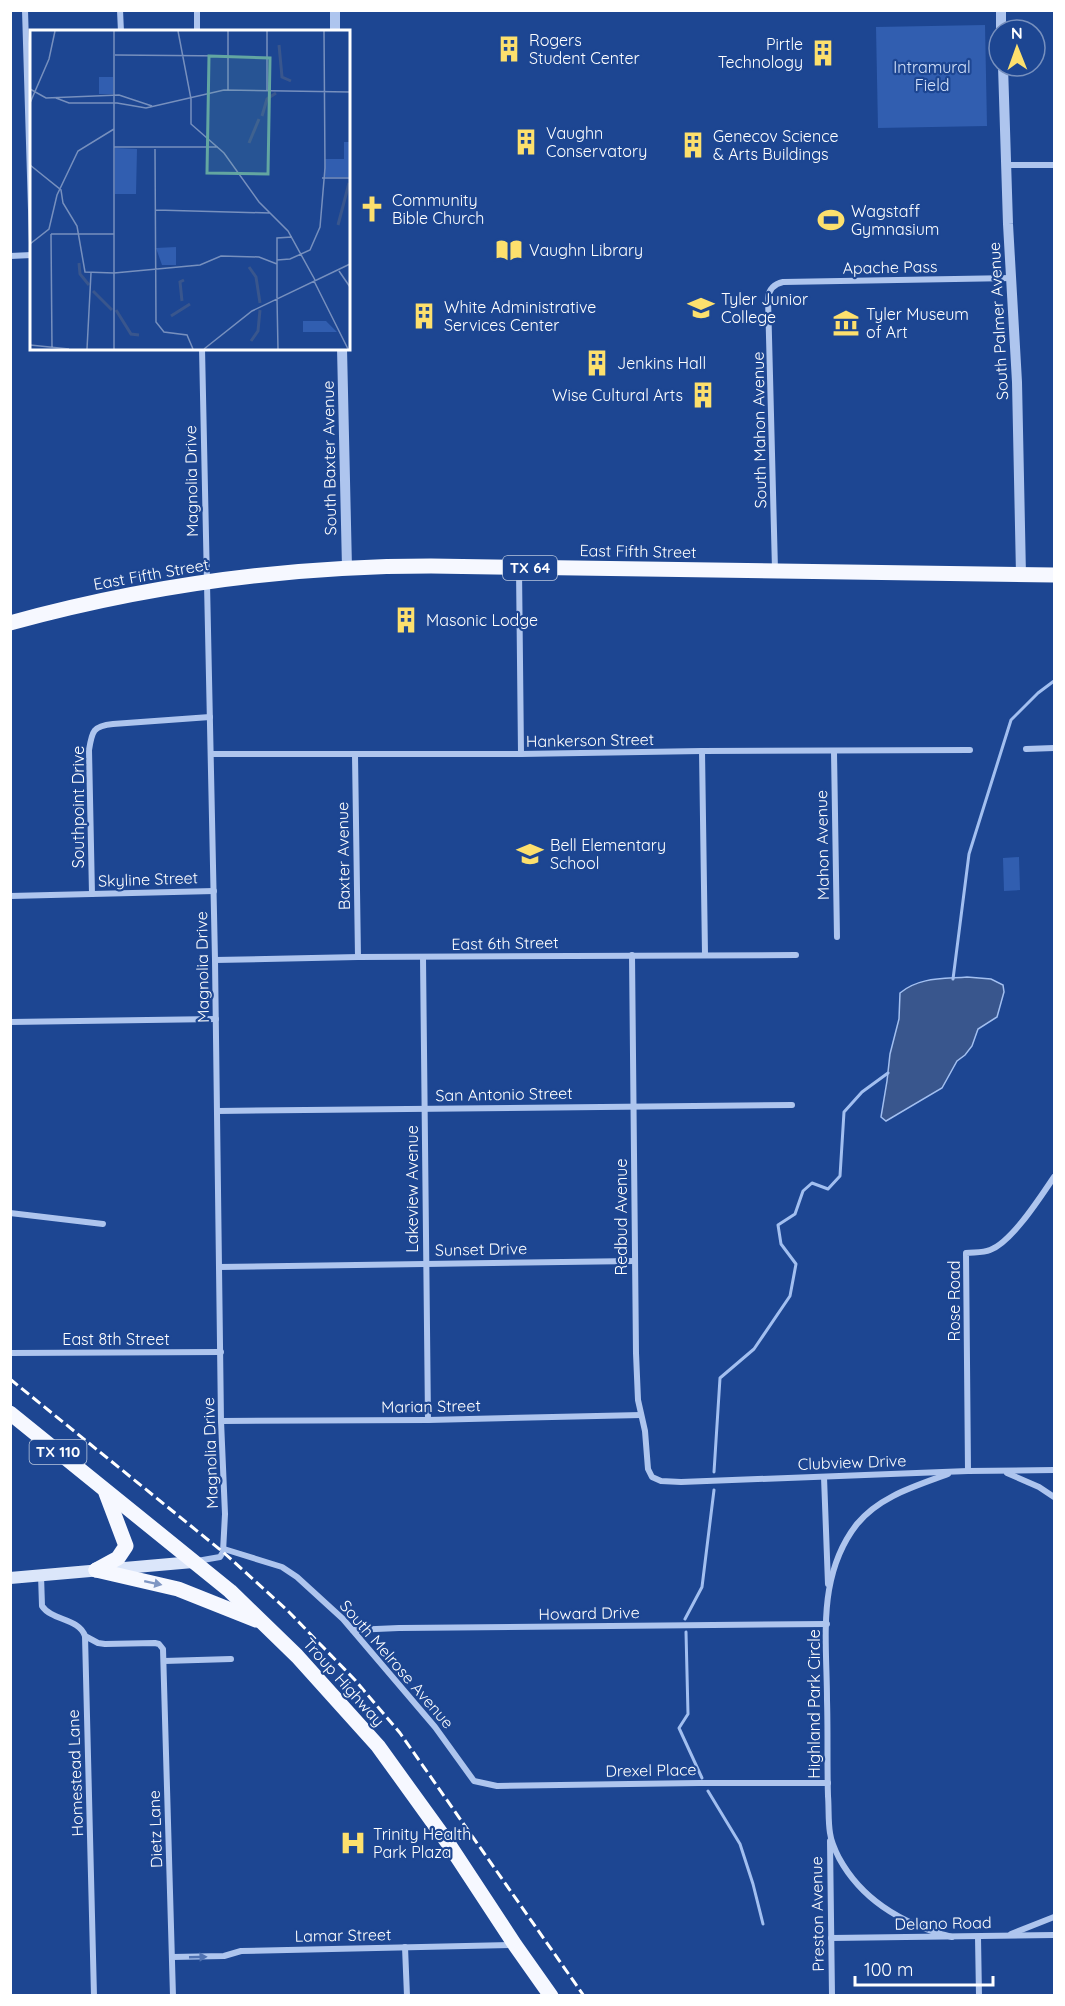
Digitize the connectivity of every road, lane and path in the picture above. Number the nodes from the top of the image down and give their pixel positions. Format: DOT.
graph roads {
  1 [pos="25,10"];
  2 [pos="120,10"];
  3 [pos="196,10"];
  4 [pos="335,10"];
  5 [pos="121,30"];
  6 [pos="197,30"];
  7 [pos="335,30"];
  8 [pos="1003,78"];
  9 [pos="1006,165"];
  10 [pos="1054,165"];
  11 [pos="30,176"];
  12 [pos="30,255"];
  13 [pos="10,256"];
  14 [pos="1011,278"];
  15 [pos="771,289"];
  16 [pos="202,350"];
  17 [pos="342,350"];
  18 [pos="347,568"];
  19 [pos="519,568"];
  20 [pos="775,571"];
  21 [pos="1021,575"];
  22 [pos="1054,575"];
  23 [pos="206,582"];
  24 [pos="10,623"];
  25 [pos="210,717"];
  26 [pos="1054,748"];
  27 [pos="1026,749"];
  28 [pos="970,750"];
  29 [pos="702,751"];
  30 [pos="834,752"];
  31 [pos="210,754"];
  32 [pos="521,754"];
  33 [pos="355,755"];
  34 [pos="214,891"];
  35 [pos="92,894"];
  36 [pos="10,896"];
  37 [pos="837,937"];
  38 [pos="705,954"];
  39 [pos="632,955"];
  40 [pos="796,955"];
  41 [pos="358,957"];
  42 [pos="423,958"];
  43 [pos="215,960"];
  44 [pos="216,1019"];
  45 [pos="10,1023"];
  46 [pos="634,1105"];
  47 [pos="792,1105"];
  48 [pos="425,1109"];
  49 [pos="217,1112"];
  50 [pos="1054,1177"];
  51 [pos="10,1213"];
  52 [pos="103,1224"];
  53 [pos="635,1261"];
  54 [pos="426,1264"];
  55 [pos="219,1267"];
  56 [pos="221,1352"];
  57 [pos="10,1353"];
  58 [pos="10,1413"];
  59 [pos="641,1415"];
  60 [pos="428,1420"];
  61 [pos="221,1421"];
  62 [pos="1054,1470"];
  63 [pos="1001,1471"];
  64 [pos="954,1472"];
  65 [pos="969,1472"];
  66 [pos="652,1477"];
  67 [pos="824,1477"];
  68 [pos="105,1490"];
  69 [pos="1054,1497"];
  70 [pos="224,1549"];
  71 [pos="193,1562"];
  72 [pos="96,1569"];
  73 [pos="41,1574"];
  74 [pos="10,1578"];
  75 [pos="828,1592"];
  76 [pos="264,1623"];
  77 [pos="827,1624"];
  78 [pos="353,1630"];
  79 [pos="85,1636"];
  80 [pos="231,1659"];
  81 [pos="164,1661"];
  82 [pos="474,1781"];
  83 [pos="828,1783"];
  84 [pos="830,1832"];
  85 [pos="1054,1917"];
  86 [pos="1054,1935"];
  87 [pos="1002,1936"];
  88 [pos="952,1937"];
  89 [pos="978,1937"];
  90 [pos="831,1938"];
  91 [pos="515,1945"];
  92 [pos="405,1947"];
  93 [pos="172,1958"];
  94 [pos="94,1995"];
  95 [pos="173,1995"];
  96 [pos="407,1995"];
  97 [pos="551,1995"];
  98 [pos="832,1995"];
  99 [pos="979,1995"];
  1 -- 11 [label="street"];
  2 -- 5 [label="street"];
  3 -- 6 [label="street"];
  4 -- 7 [label="street"];
  8 -- 9 [label="street, South Palmer Avenue"];
  9 -- 10 [label="street"];
  9 -- 14 [label="street, South Palmer Avenue"];
  12 -- 13 [label="street"];
  14 -- 15 [label="street, Apache Pass"];
  14 -- 21 [label="street, South Palmer Avenue"];
  15 -- 20 [label="street, South Mahon Avenue"];
  16 -- 23 [label="street, Magnolia Drive"];
  17 -- 18 [label="street, South Baxter Avenue"];
  18 -- 19 [label="main road, East Fifth Street / TX 64"];
  18 -- 23 [label="main road, East Fifth Street / TX 64"];
  19 -- 20 [label="main road, East Fifth Street / TX 64"];
  19 -- 32 [label="street"];
  20 -- 21 [label="main road, East Fifth Street / TX 64"];
  21 -- 22 [label="main road, East Fifth Street / TX 64"];
  23 -- 24 [label="main road, East Fifth Street / TX 64"];
  23 -- 25 [label="street, Magnolia Drive"];
  25 -- 31 [label="street, Magnolia Drive"];
  25 -- 35 [label="street, Southpoint Drive"];
  26 -- 27 [label="street"];
  28 -- 30 [label="street, Hankerson Street"];
  29 -- 30 [label="street, Hankerson Street"];
  29 -- 32 [label="street, Hankerson Street"];
  29 -- 38 [label="street"];
  30 -- 37 [label="street, Mahon Avenue"];
  31 -- 33 [label="street, Hankerson Street"];
  31 -- 34 [label="street, Magnolia Drive"];
  32 -- 33 [label="street, Hankerson Street"];
  33 -- 41 [label="street, Baxter Avenue"];
  34 -- 35 [label="street, Skyline Street"];
  34 -- 43 [label="street, Magnolia Drive"];
  35 -- 36 [label="street, Skyline Street"];
  38 -- 39 [label="street, East 6th Street"];
  38 -- 40 [label="street, East 6th Street"];
  39 -- 42 [label="street, East 6th Street"];
  39 -- 46 [label="street, Redbud Avenue"];
  41 -- 42 [label="street, East 6th Street"];
  41 -- 43 [label="street, East 6th Street"];
  42 -- 48 [label="street, Lakeview Avenue"];
  43 -- 44 [label="street, Magnolia Drive"];
  44 -- 45 [label="street"];
  44 -- 49 [label="street, Magnolia Drive"];
  46 -- 47 [label="street, San Antonio Street"];
  46 -- 48 [label="street, San Antonio Street"];
  46 -- 53 [label="street, Redbud Avenue"];
  48 -- 49 [label="street, San Antonio Street"];
  48 -- 54 [label="street, Lakeview Avenue"];
  49 -- 55 [label="street, Magnolia Drive"];
  50 -- 65 [label="street, Rose Road"];
  51 -- 52 [label="street"];
  53 -- 54 [label="street, Sunset Drive"];
  53 -- 59 [label="street, Redbud Avenue"];
  54 -- 55 [label="street, Sunset Drive"];
  54 -- 60 [label="street, Lakeview Avenue"];
  55 -- 56 [label="street, Magnolia Drive"];
  56 -- 57 [label="street, East 8th Street"];
  56 -- 61 [label="street, Magnolia Drive"];
  58 -- 68 [label="main road, TX 110"];
  59 -- 60 [label="street, Marian Street"];
  59 -- 66 [label="street, Redbud Avenue"];
  60 -- 61 [label="street, Marian Street"];
  61 -- 70 [label="street, Magnolia Drive"];
  62 -- 63 [label="street, Clubview Drive"];
  63 -- 65 [label="street, Clubview Drive"];
  63 -- 69 [label="street"];
  64 -- 65 [label="street, Clubview Drive"];
  64 -- 67 [label="street, Clubview Drive"];
  64 -- 75 [label="street, Highland Park Circle"];
  66 -- 67 [label="street, Clubview Drive"];
  67 -- 75 [label="street"];
  68 -- 71 [label="main road, TX 110"];
  68 -- 72 [label="main road"];
  70 -- 71 [label="street"];
  70 -- 78 [label="street, South Melrose Avenue"];
  71 -- 72 [label="main road"];
  71 -- 76 [label="main road, Troup Highway / TX 110"];
  72 -- 73 [label="main road"];
  72 -- 76 [label="main road, one-way"];
  73 -- 74 [label="main road"];
  73 -- 79 [label="street"];
  75 -- 77 [label="street, Highland Park Circle"];
  76 -- 91 [label="main road, Troup Highway"];
  77 -- 78 [label="street, Howard Drive"];
  77 -- 83 [label="street, Highland Park Circle"];
  78 -- 82 [label="street, South Melrose Avenue"];
  79 -- 81 [label="street"];
  79 -- 94 [label="street, Homestead Lane"];
  80 -- 81 [label="street"];
  81 -- 93 [label="street, Dietz Lane"];
  82 -- 83 [label="street, Drexel Place"];
  83 -- 84 [label="street, Highland Park Circle"];
  84 -- 88 [label="street, Highland Park Circle"];
  84 -- 90 [label="street, Preston Avenue"];
  85 -- 87 [label="street"];
  86 -- 87 [label="street, Delano Road"];
  87 -- 89 [label="street, Delano Road"];
  88 -- 89 [label="street, Delano Road"];
  88 -- 90 [label="street, Delano Road"];
  89 -- 99 [label="street"];
  90 -- 98 [label="street, Preston Avenue"];
  91 -- 92 [label="street, Lamar Street"];
  91 -- 97 [label="main road, Troup Highway"];
  93 -- 92 [label="street, Lamar Street, one-way"];
  92 -- 96 [label="street"];
  93 -- 95 [label="street, Dietz Lane"];
}
